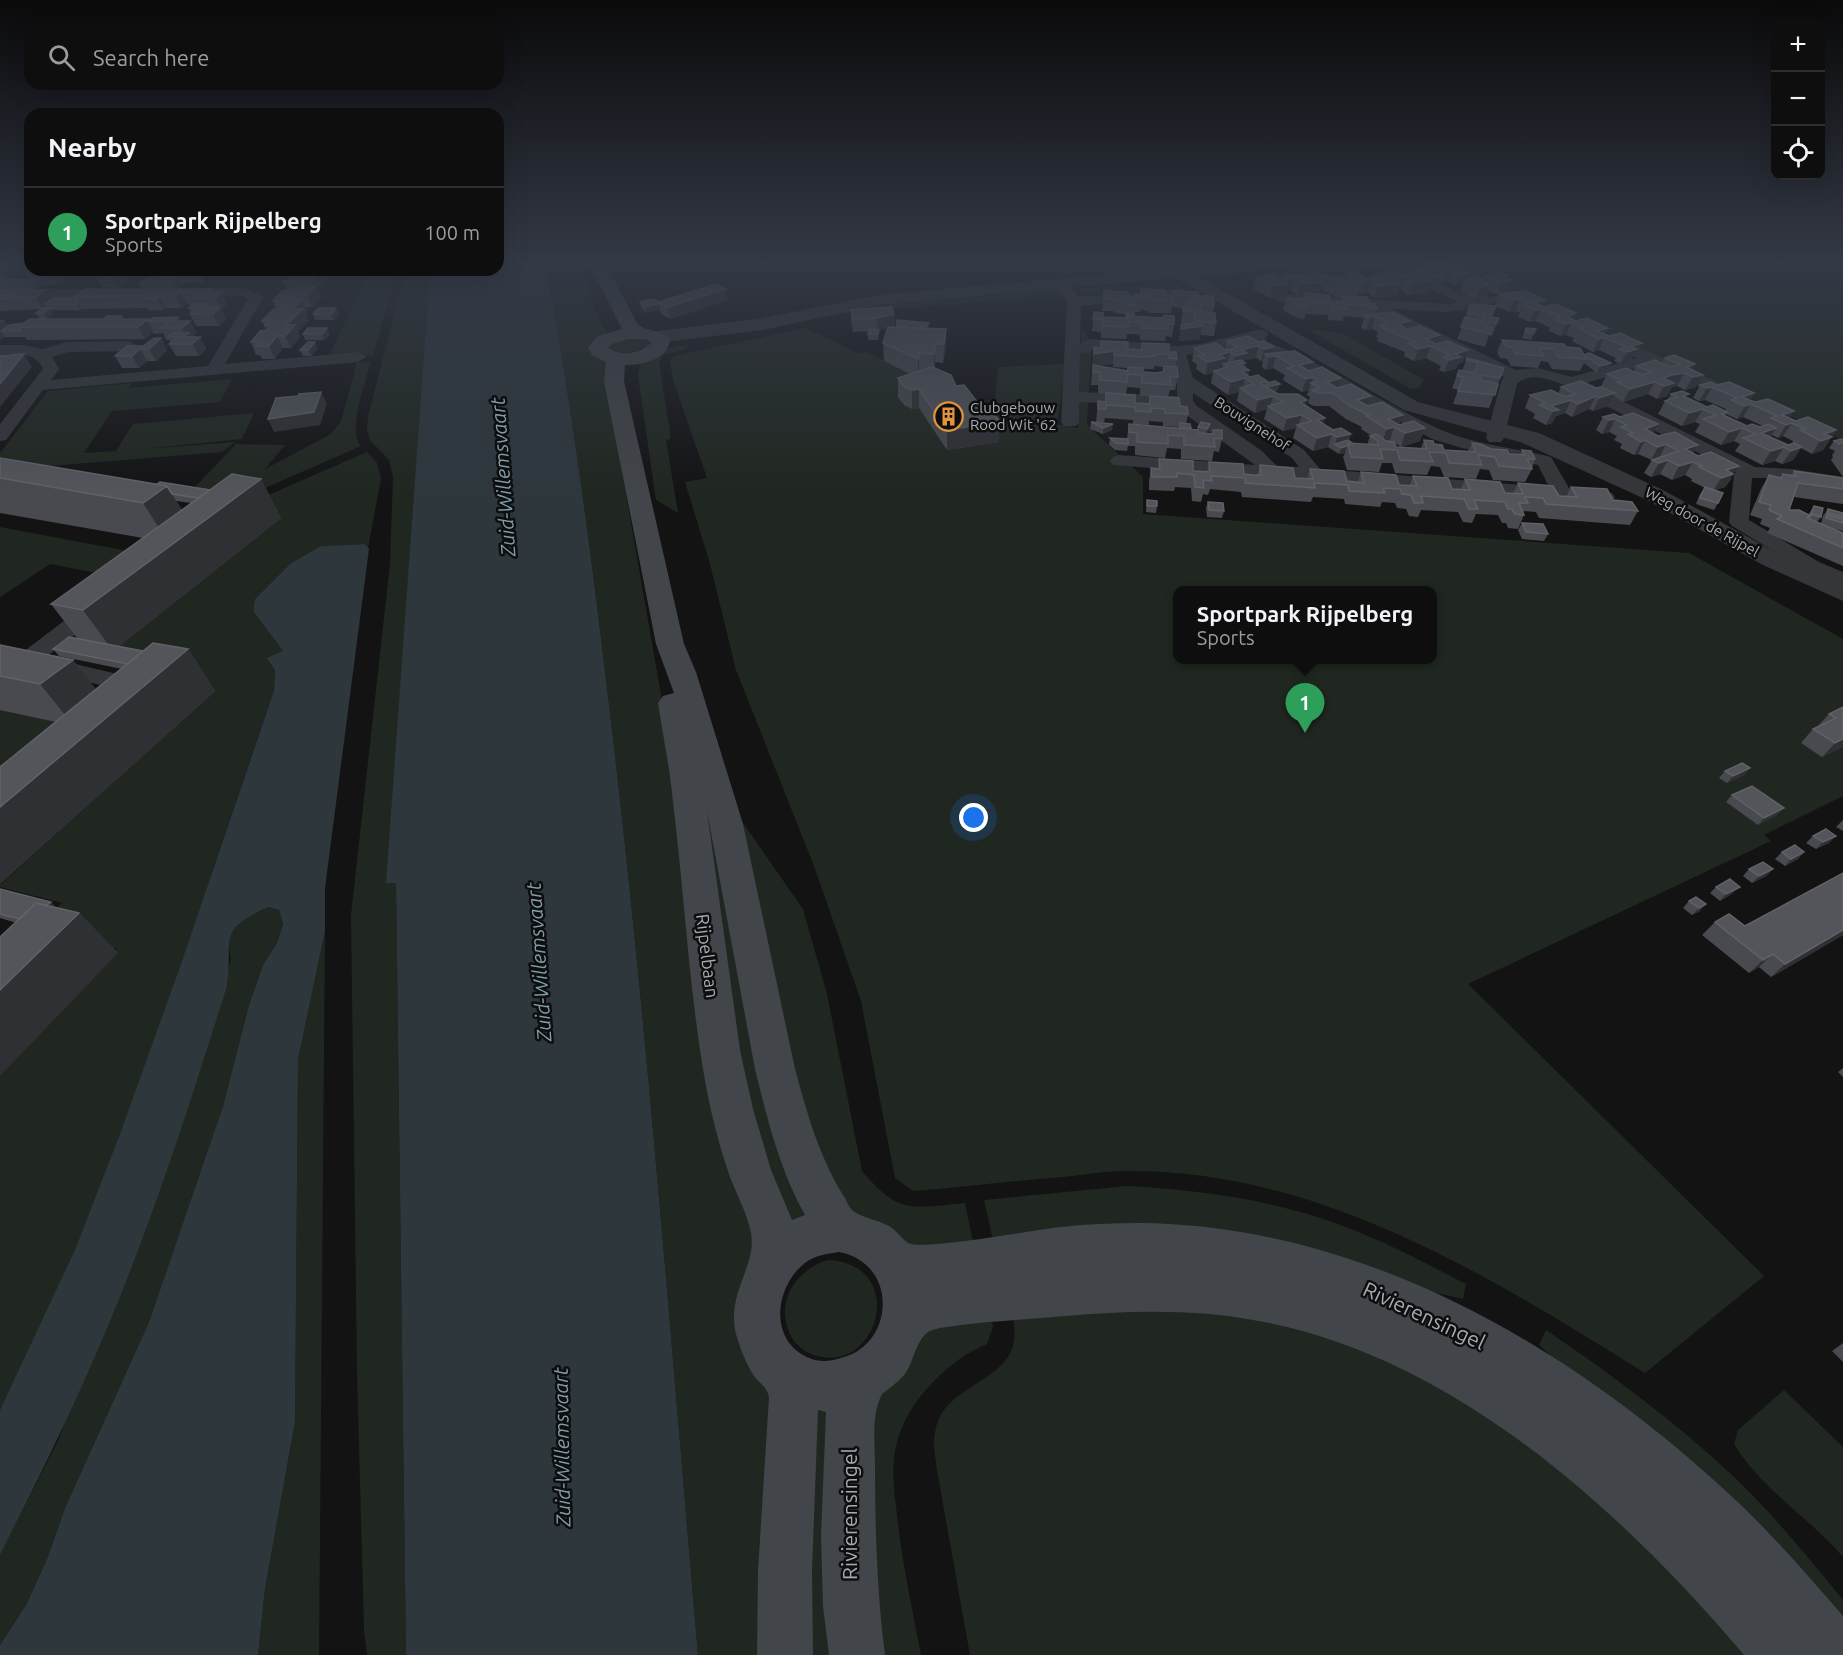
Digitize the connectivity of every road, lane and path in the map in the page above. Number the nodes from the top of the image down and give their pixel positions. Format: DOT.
graph roads {
  1 [pos="231,340"];
  2 [pos="602,340"];
  3 [pos="652,340"];
  4 [pos="688,340"];
  5 [pos="1073,340"];
  6 [pos="1235,340"];
  7 [pos="1259,340"];
  8 [pos="1294,340"];
  9 [pos="1442,340"];
  10 [pos="1610,340"];
  11 [pos="658,343"];
  12 [pos="129,346"];
  13 [pos="1084,349"];
  14 [pos="0,350"];
  15 [pos="1177,351"];
  16 [pos="44,354"];
  17 [pos="358,357"];
  18 [pos="640,358"];
  19 [pos="616,359"];
  20 [pos="1652,359"];
  21 [pos="214,370"];
  22 [pos="1514,376"];
  23 [pos="1185,380"];
  24 [pos="1571,382"];
  25 [pos="37,386"];
  26 [pos="1080,397"];
  27 [pos="1185,401"];
  28 [pos="1760,408"];
  29 [pos="6,419"];
  30 [pos="1070,422"];
  31 [pos="1496,433"];
  32 [pos="0,436"];
  33 [pos="1119,461"];
  34 [pos="631,463"];
  35 [pos="1273,472"];
  36 [pos="1751,472"];
  37 [pos="1314,474"];
  38 [pos="1843,483"];
  39 [pos="1561,492"];
  40 [pos="1608,497"];
  41 [pos="1843,580"];
  42 [pos="1843,593"];
  43 [pos="113,596"];
  44 [pos="670,644"];
  45 [pos="0,654"];
  46 [pos="29,659"];
  47 [pos="126,706"];
  48 [pos="839,1230"];
  49 [pos="773,1262"];
  50 [pos="896,1265"];
  51 [pos="904,1322"];
  52 [pos="788,1375"];
  53 [pos="864,1377"];
  54 [pos="785,1655"];
  55 [pos="856,1655"];
  56 [pos="1781,1655"];
  57 [pos="1839,1655"];
  1 -- 21 [label="street"];
  2 -- 19 [label="main road"];
  3 -- 11 [label="main road"];
  4 -- 11 [label="street"];
  5 -- 30 [label="street"];
  6 -- 15 [label="street"];
  7 -- 39 [label="street"];
  8 -- 31 [label="street, Weg door de Rijpel"];
  9 -- 22 [label="street"];
  10 -- 20 [label="street"];
  11 -- 18 [label="main road"];
  12 -- 16 [label="street"];
  13 -- 15 [label="street"];
  14 -- 16 [label="street"];
  15 -- 23 [label="street"];
  16 -- 25 [label="street"];
  17 -- 21 [label="street"];
  18 -- 19 [label="main road"];
  18 -- 34 [label="main road, Rijpelbaan"];
  19 -- 34 [label="main road, Rijpelbaan"];
  20 -- 24 [label="street"];
  20 -- 28 [label="street"];
  21 -- 25 [label="street"];
  22 -- 24 [label="street"];
  22 -- 31 [label="street"];
  23 -- 27 [label="street"];
  23 -- 37 [label="street, Bouvignehof"];
  24 -- 36 [label="street"];
  25 -- 29 [label="street"];
  26 -- 27 [label="street"];
  27 -- 35 [label="street, Bouvignehof"];
  29 -- 32 [label="street"];
  31 -- 42 [label="street, Weg door de Rijpel"];
  33 -- 35 [label="street, Bouvignehof"];
  34 -- 44 [label="main road, Rijpelbaan"];
  35 -- 37 [label="street, Bouvignehof"];
  36 -- 38 [label="street"];
  36 -- 41 [label="street"];
  37 -- 39 [label="street, Bouvignehof"];
  39 -- 40 [label="street, Bouvignehof"];
  43 -- 46 [label="street"];
  44 -- 48 [label="main road, Rijpelbaan"];
  44 -- 49 [label="main road, Rijpelbaan"];
  45 -- 46 [label="street"];
  46 -- 47 [label="street"];
  48 -- 49 [label="main road"];
  48 -- 50 [label="main road"];
  49 -- 52 [label="main road"];
  50 -- 51 [label="main road"];
  50 -- 57 [label="main road, Rivierensingel"];
  51 -- 53 [label="main road"];
  51 -- 56 [label="main road, Rivierensingel"];
  52 -- 53 [label="main road"];
  52 -- 54 [label="main road"];
  53 -- 55 [label="main road, Rivierensingel"];
}
